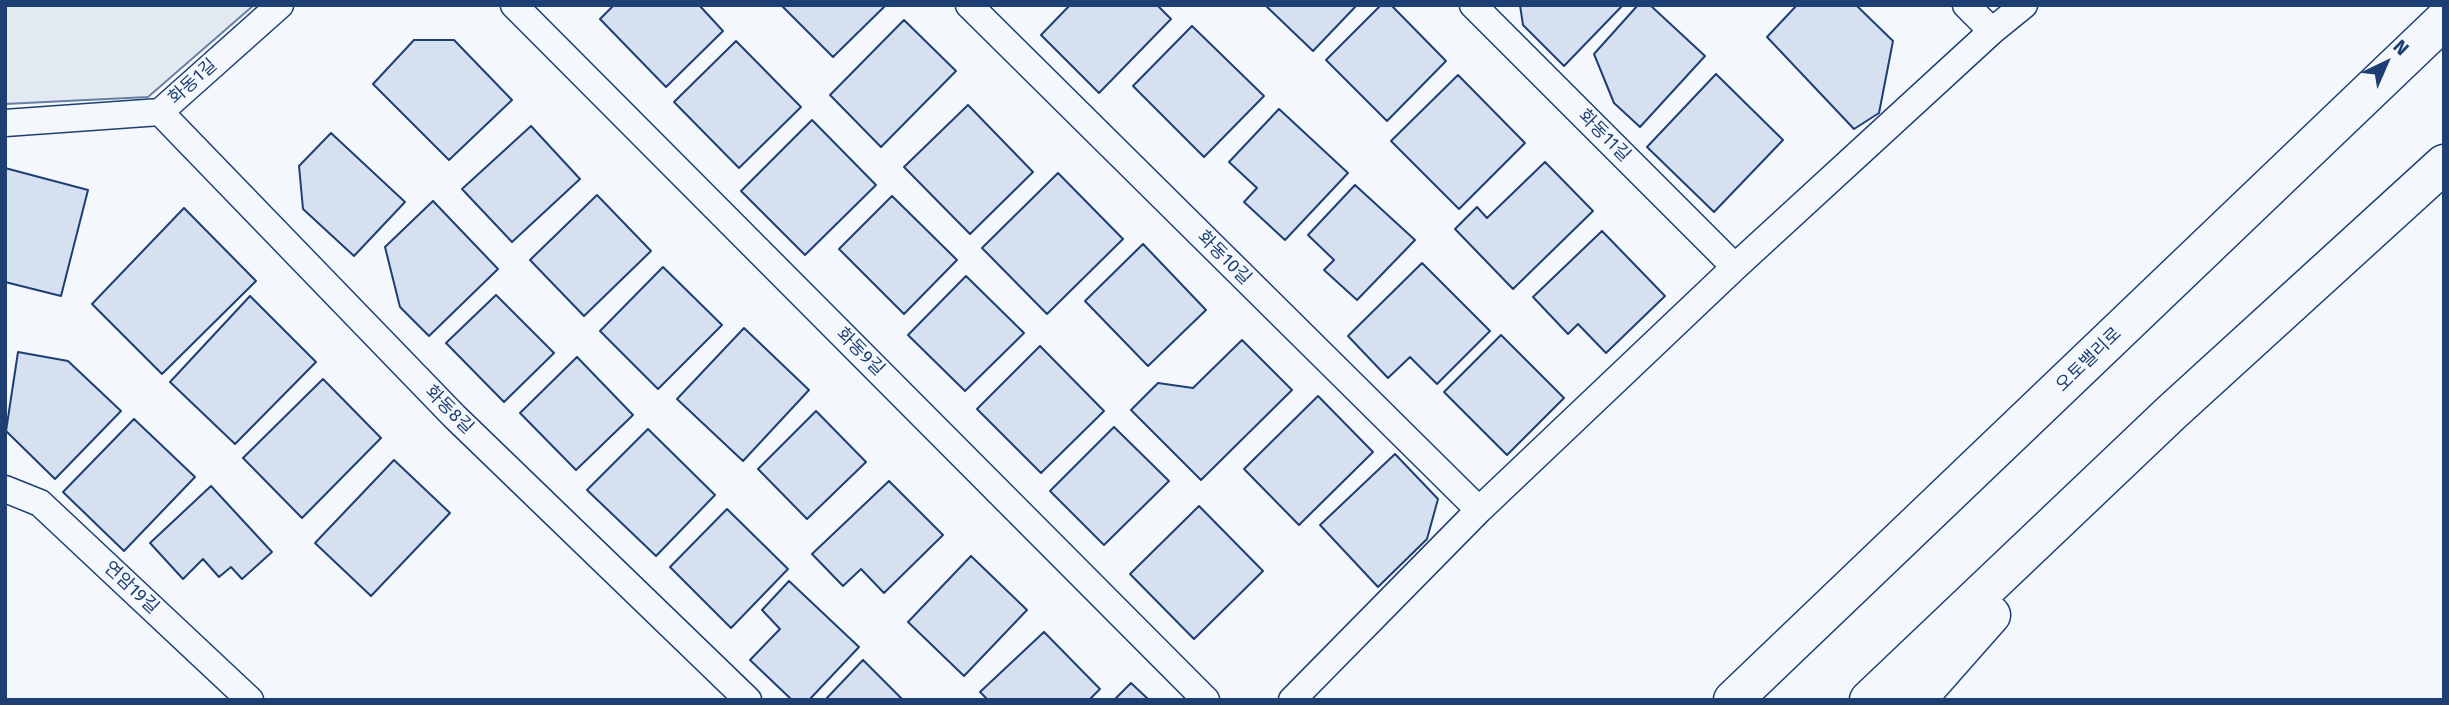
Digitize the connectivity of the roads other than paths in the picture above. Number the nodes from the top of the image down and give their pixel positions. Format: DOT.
graph roads {
  1 [pos="280,5"];
  2 [pos="514,5"];
  3 [pos="969,5"];
  4 [pos="1473,5"];
  5 [pos="1966,5"];
  6 [pos="2024,5"];
  7 [pos="2444,20"];
  8 [pos="1992,31"];
  9 [pos="160,112"];
  10 [pos="5,123"];
  11 [pos="2444,164"];
  12 [pos="1735,267"];
  13 [pos="2172,412"];
  14 [pos="5,489"];
  15 [pos="1479,510"];
  16 [pos="250,700"];
  17 [pos="748,700"];
  18 [pos="1206,700"];
  19 [pos="1292,700"];
  20 [pos="1733,700"];
  21 [pos="1869,700"];
  22 [pos="1916,700"];
  1 -- 9 [label="lane, 화동1길"];
  2 -- 18 [label="lane, 화동9길"];
  3 -- 15 [label="lane, 화동10길"];
  4 -- 12 [label="lane, 화동11길"];
  5 -- 8 [label="lane"];
  6 -- 8 [label="lane"];
  7 -- 20 [label="highway, 오토밸리로"];
  8 -- 12 [label="lane"];
  9 -- 10 [label="lane, 화동1길"];
  9 -- 17 [label="lane, 화동8길"];
  11 -- 13 [label="highway"];
  12 -- 15 [label="lane"];
  13 -- 21 [label="highway"];
  13 -- 22 [label="highway"];
  14 -- 16 [label="lane, 연암19길"];
  15 -- 19 [label="lane"];
}
